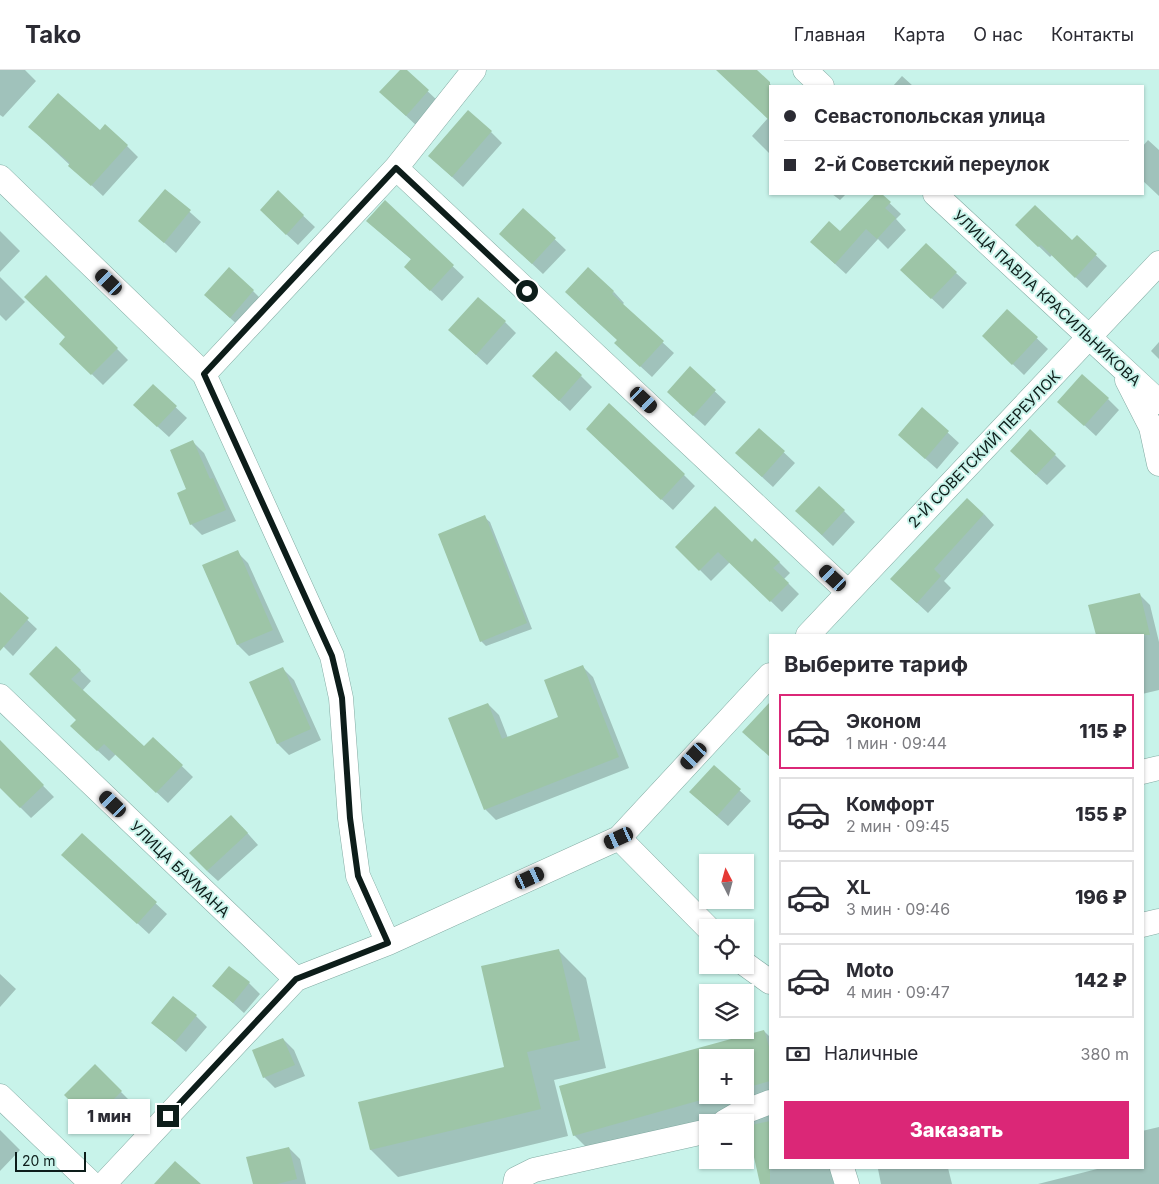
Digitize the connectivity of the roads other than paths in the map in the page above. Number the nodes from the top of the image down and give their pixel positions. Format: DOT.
graph roads {
  1 [pos="805,70"];
  2 [pos="466,73"];
  3 [pos="821,85"];
  4 [pos="396,168"];
  5 [pos="0,177"];
  6 [pos="936,195"];
  7 [pos="1159,263"];
  8 [pos="1090,338"];
  9 [pos="1119,364"];
  10 [pos="204,374"];
  11 [pos="1159,402"];
  12 [pos="1159,464"];
  13 [pos="848,592"];
  14 [pos="809,634"];
  15 [pos="769,676"];
  16 [pos="0,696"];
  17 [pos="1159,768"];
  18 [pos="1144,772"];
  19 [pos="619,838"];
  20 [pos="699,919"];
  21 [pos="1159,921"];
  22 [pos="1144,925"];
  23 [pos="388,943"];
  24 [pos="754,970"];
  25 [pos="296,979"];
  26 [pos="769,981"];
  27 [pos="0,1096"];
  28 [pos="769,1102"];
  29 [pos="739,1114"];
  30 [pos="699,1133"];
  31 [pos="842,1169"];
  32 [pos="92,1184"];
  33 [pos="104,1184"];
  34 [pos="515,1184"];
  35 [pos="846,1184"];
  1 -- 3 [label="street"];
  2 -- 4 [label="street"];
  4 -- 10 [label="street"];
  4 -- 13 [label="street"];
  5 -- 10 [label="street"];
  6 -- 8 [label="street, УЛИЦА ПАВЛА КРАСИЛЬНИКОВА"];
  7 -- 8 [label="street, 2-Й СОВЕТСКИЙ ПЕРЕУЛОК"];
  8 -- 9 [label="street, УЛИЦА ПАВЛА КРАСИЛЬНИКОВА"];
  8 -- 13 [label="street, 2-Й СОВЕТСКИЙ ПЕРЕУЛОК"];
  9 -- 11 [label="street, УЛИЦА ПАВЛА КРАСИЛЬНИКОВА"];
  9 -- 12 [label="street"];
  10 -- 23 [label="street"];
  13 -- 14 [label="street, 2-Й СОВЕТСКИЙ ПЕРЕУЛОК"];
  15 -- 19 [label="street"];
  16 -- 25 [label="street, УЛИЦА БАУМАНА"];
  17 -- 18 [label="street"];
  19 -- 20 [label="street"];
  19 -- 23 [label="street"];
  21 -- 22 [label="street"];
  23 -- 25 [label="street"];
  24 -- 26 [label="street"];
  25 -- 33 [label="street"];
  27 -- 32 [label="street"];
  28 -- 29 [label="street"];
  30 -- 34 [label="street"];
  31 -- 35 [label="street"];
}
